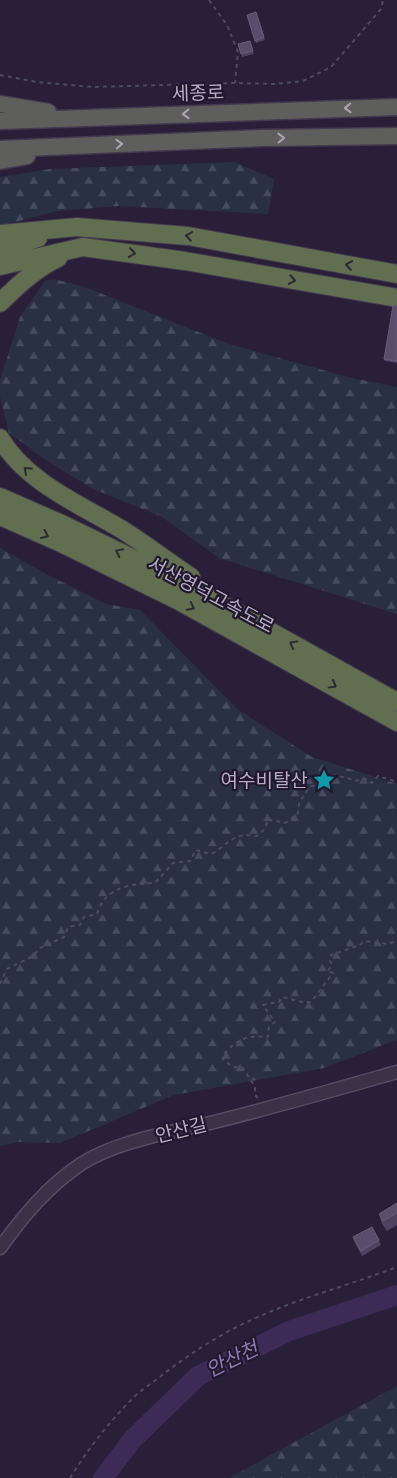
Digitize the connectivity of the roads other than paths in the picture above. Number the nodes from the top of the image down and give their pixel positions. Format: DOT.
graph roads {
  1 [pos="0,104"];
  2 [pos="397,107"];
  3 [pos="80,118"];
  4 [pos="0,121"];
  5 [pos="397,136"];
  6 [pos="88,146"];
  7 [pos="0,149"];
  8 [pos="0,161"];
  9 [pos="76,227"];
  10 [pos="0,234"];
  11 [pos="83,247"];
  12 [pos="0,250"];
  13 [pos="0,266"];
  14 [pos="397,274"];
  15 [pos="397,298"];
  16 [pos="0,303"];
  17 [pos="0,438"];
  18 [pos="0,497"];
  19 [pos="0,516"];
  20 [pos="272,632"];
  21 [pos="397,702"];
  22 [pos="397,722"];
  23 [pos="397,1072"];
  24 [pos="0,1248"];
  1 -- 3 [label="highway"];
  2 -- 3 [label="highway, 세종로, one-way"];
  3 -- 4 [label="highway, 세종로"];
  6 -- 5 [label="highway, one-way"];
  6 -- 7 [label="highway"];
  6 -- 8 [label="highway"];
  9 -- 10 [label="highway"];
  9 -- 12 [label="highway"];
  14 -- 9 [label="highway, one-way"];
  11 -- 13 [label="highway"];
  11 -- 15 [label="highway, one-way"];
  11 -- 16 [label="highway"];
  20 -- 17 [label="highway, one-way"];
  20 -- 18 [label="highway, 서산영덕고속도로, one-way"];
  19 -- 22 [label="highway, 서산영덕고속도로, one-way"];
  21 -- 20 [label="highway, 서산영덕고속도로, one-way"];
  23 -- 24 [label="street, 안산길"];
}
